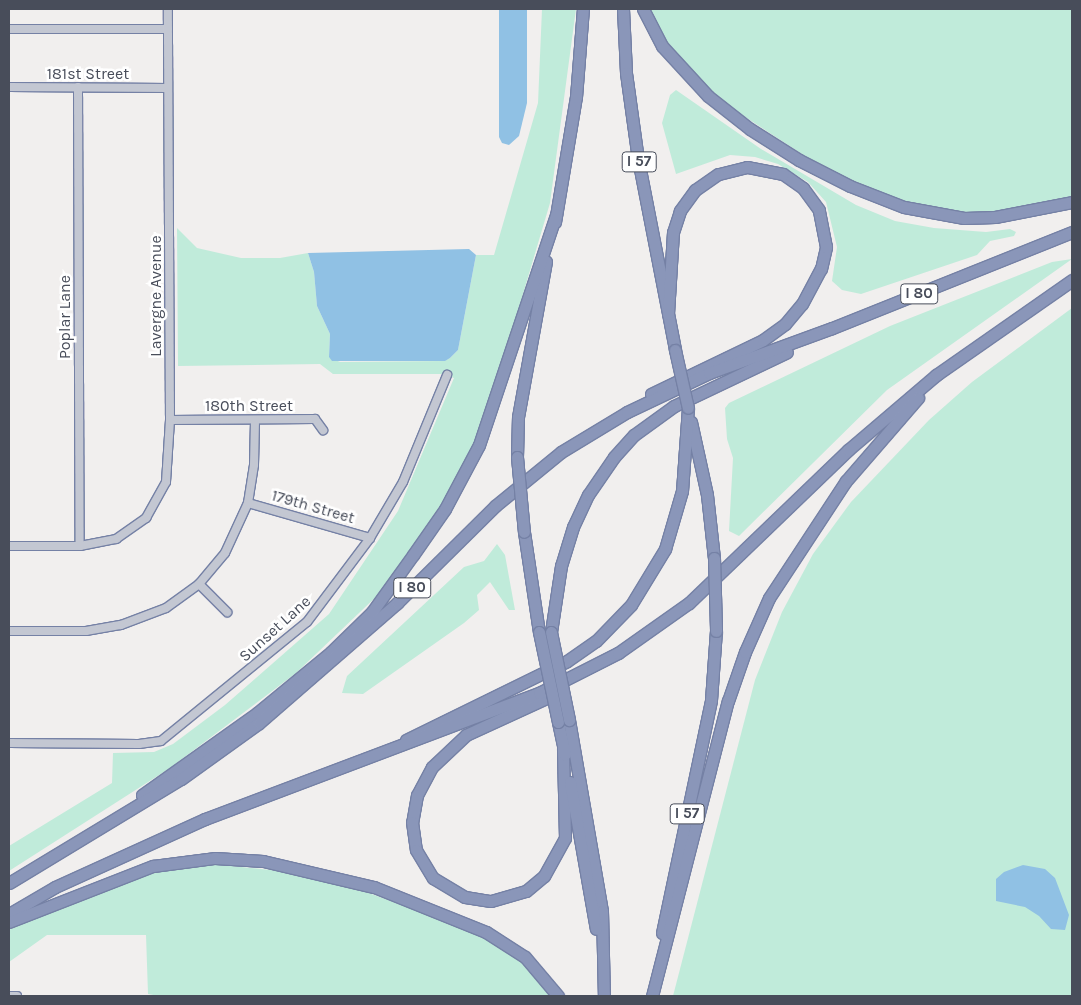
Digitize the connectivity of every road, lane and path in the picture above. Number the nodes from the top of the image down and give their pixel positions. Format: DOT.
graph roads {
  1 [pos="168,9"];
  2 [pos="583,9"];
  3 [pos="623,9"];
  4 [pos="643,9"];
  5 [pos="9,29"];
  6 [pos="168,29"];
  7 [pos="9,88"];
  8 [pos="78,88"];
  9 [pos="168,88"];
  10 [pos="1072,202"];
  11 [pos="556,215"];
  12 [pos="1072,232"];
  13 [pos="1072,280"];
  14 [pos="668,314"];
  15 [pos="832,328"];
  16 [pos="447,375"];
  17 [pos="936,375"];
  18 [pos="627,412"];
  19 [pos="170,420"];
  20 [pos="255,420"];
  21 [pos="323,430"];
  22 [pos="690,441"];
  23 [pos="248,503"];
  24 [pos="370,538"];
  25 [pos="9,546"];
  26 [pos="80,546"];
  27 [pos="199,584"];
  28 [pos="227,612"];
  29 [pos="9,631"];
  30 [pos="545,632"];
  31 [pos="618,653"];
  32 [pos="564,721"];
  33 [pos="9,743"];
  34 [pos="564,748"];
  35 [pos="393,750"];
  36 [pos="97,832"];
  37 [pos="9,883"];
  38 [pos="9,914"];
  39 [pos="9,922"];
  40 [pos="603,974"];
  41 [pos="9,996"];
  42 [pos="17,996"];
  43 [pos="558,996"];
  44 [pos="604,996"];
  45 [pos="652,996"];
  1 -- 6 [label="street, Lavergne Avenue"];
  2 -- 11 [label="highway"];
  3 -- 14 [label="highway, I 57"];
  4 -- 10 [label="highway"];
  5 -- 6 [label="street"];
  6 -- 9 [label="street, Lavergne Avenue"];
  7 -- 8 [label="street, 181st Street"];
  8 -- 9 [label="street, 181st Street"];
  8 -- 26 [label="street, Poplar Lane"];
  9 -- 19 [label="street, Lavergne Avenue"];
  11 -- 30 [label="highway, bridge"];
  11 -- 36 [label="highway"];
  12 -- 15 [label="highway, I 80"];
  13 -- 17 [label="highway"];
  14 -- 18 [label="highway"];
  14 -- 22 [label="highway, I 57, bridge"];
  15 -- 18 [label="highway, I 80"];
  15 -- 30 [label="highway"];
  16 -- 24 [label="street, Sunset Lane"];
  17 -- 31 [label="highway"];
  17 -- 45 [label="highway"];
  18 -- 36 [label="highway, I 80"];
  19 -- 20 [label="street, 180th Street"];
  19 -- 26 [label="street, Lavergne Avenue"];
  20 -- 21 [label="street, 180th Street"];
  20 -- 23 [label="street"];
  22 -- 35 [label="highway"];
  22 -- 45 [label="highway, I 57, bridge"];
  23 -- 24 [label="street, 179th Street"];
  23 -- 27 [label="street"];
  24 -- 33 [label="street, Sunset Lane"];
  25 -- 26 [label="street"];
  27 -- 28 [label="street"];
  27 -- 29 [label="street"];
  30 -- 32 [label="highway, bridge"];
  31 -- 34 [label="highway"];
  31 -- 35 [label="highway"];
  32 -- 34 [label="highway"];
  32 -- 40 [label="highway"];
  34 -- 40 [label="highway"];
  35 -- 38 [label="highway"];
  36 -- 37 [label="highway, I 80"];
  39 -- 43 [label="highway"];
  40 -- 44 [label="highway"];
  41 -- 42 [label="street"];
}
